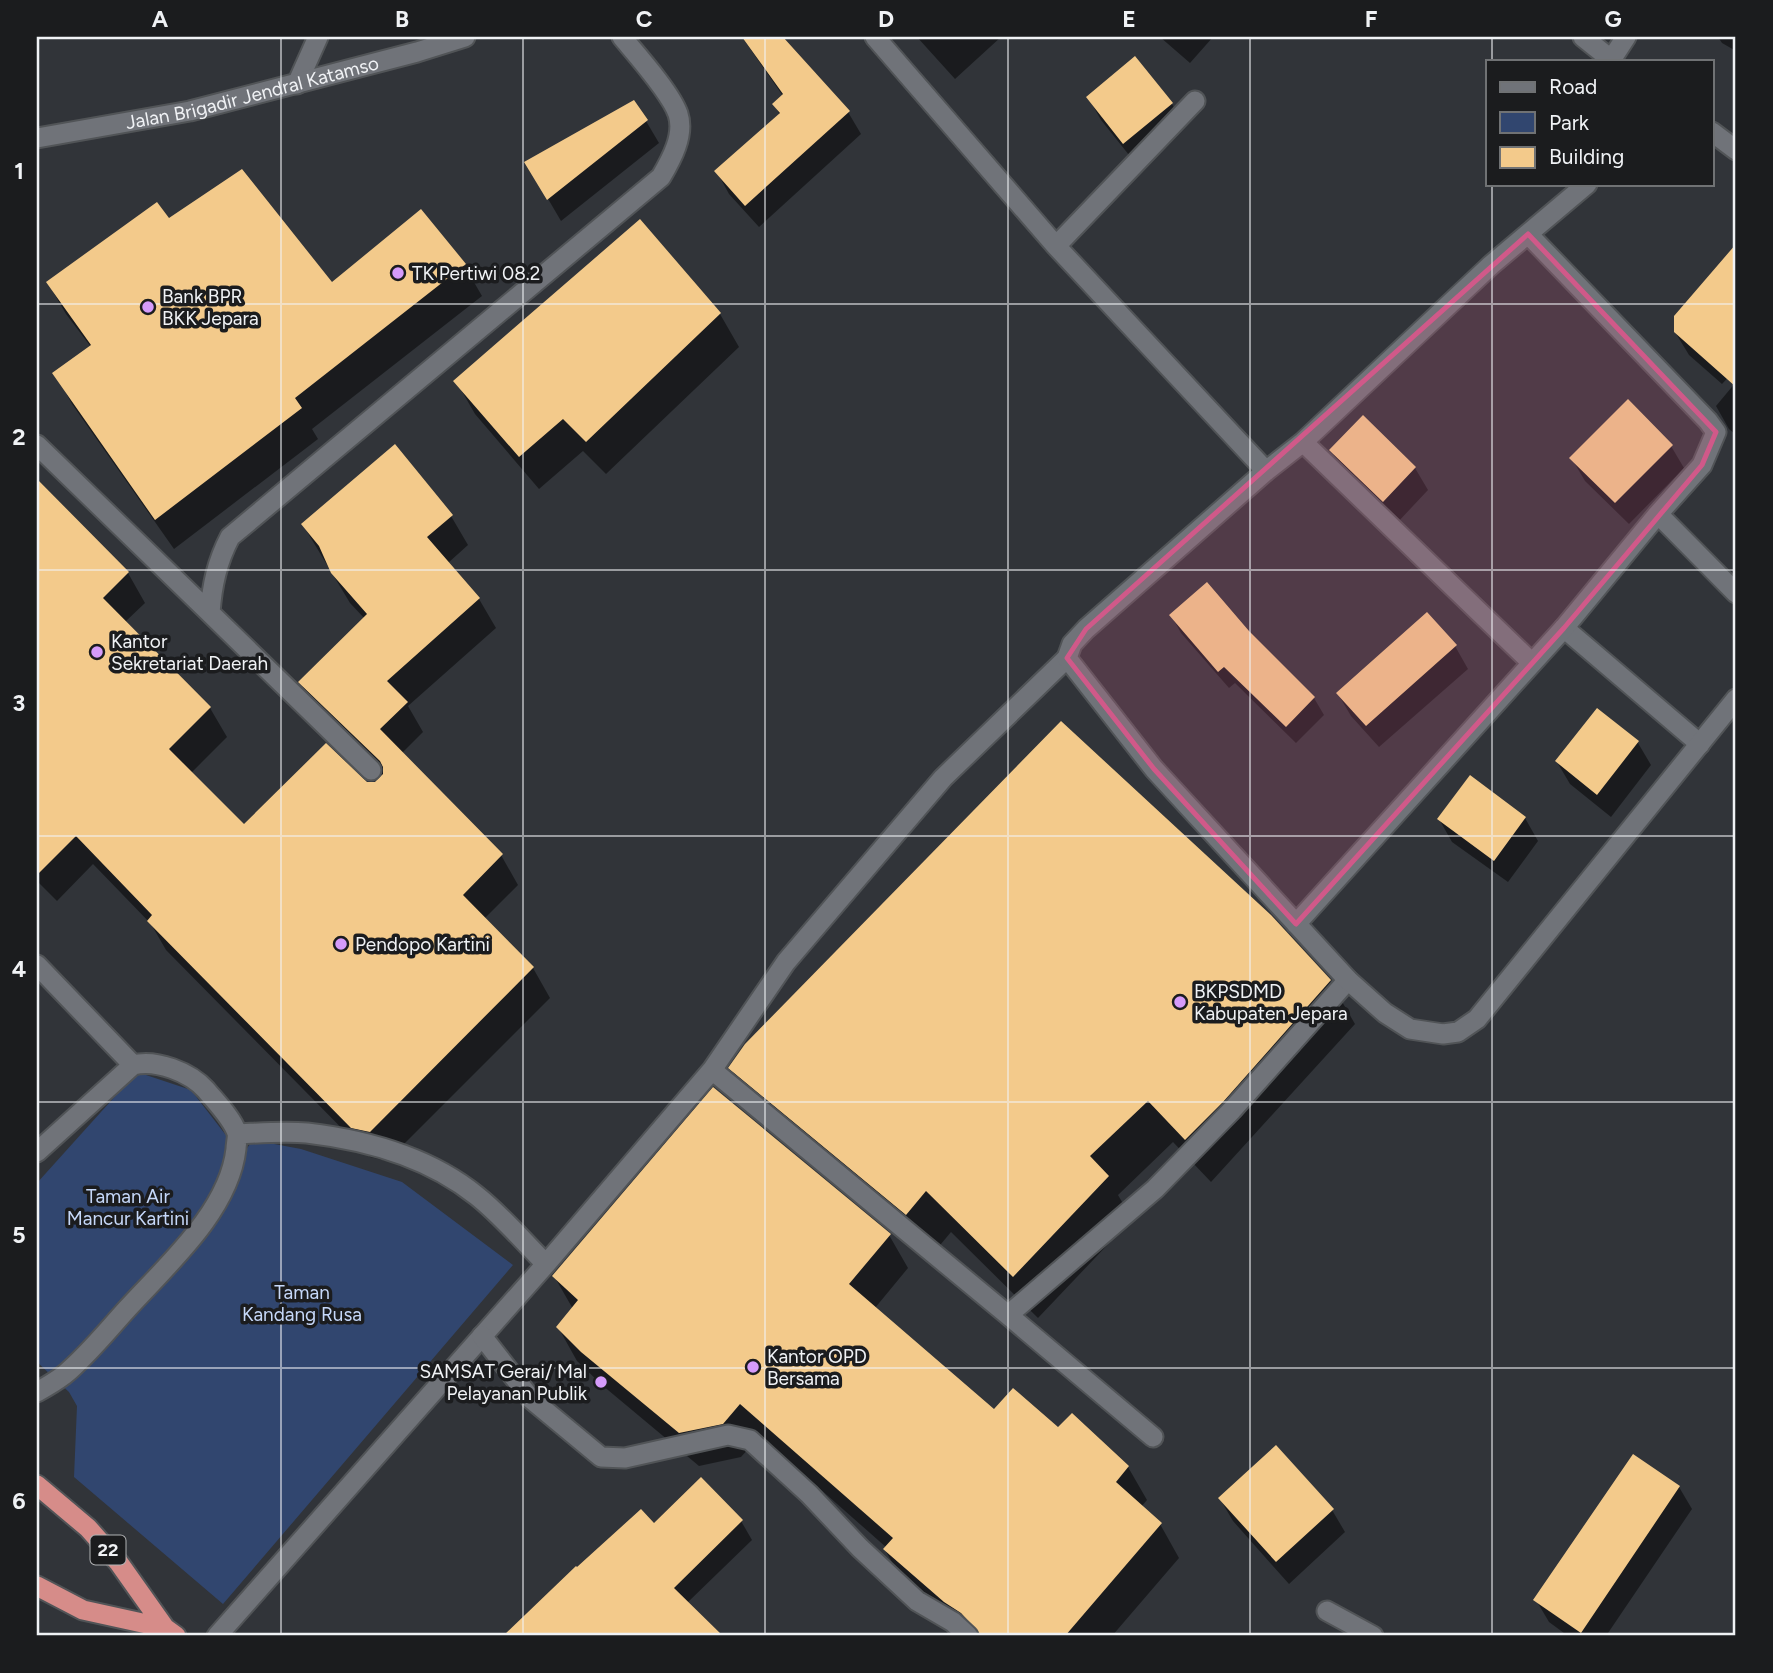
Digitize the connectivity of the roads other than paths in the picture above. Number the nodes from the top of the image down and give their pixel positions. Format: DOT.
graph roads {
  1 [pos="318,37"];
  2 [pos="465,37"];
  3 [pos="622,37"];
  4 [pos="875,37"];
  5 [pos="1583,37"];
  6 [pos="1626,37"];
  7 [pos="1611,60"];
  8 [pos="1613,60"];
  9 [pos="297,84"];
  10 [pos="1195,101"];
  11 [pos="1714,134"];
  12 [pos="37,138"];
  13 [pos="1736,150"];
  14 [pos="1585,186"];
  15 [pos="1528,234"];
  16 [pos="1056,246"];
  17 [pos="1303,442"];
  18 [pos="37,445"];
  19 [pos="1266,471"];
  20 [pos="1658,514"];
  21 [pos="1736,593"];
  22 [pos="210,613"];
  23 [pos="1564,628"];
  24 [pos="1067,657"];
  25 [pos="1532,663"];
  26 [pos="1736,699"];
  27 [pos="1700,744"];
  28 [pos="371,770"];
  29 [pos="1296,924"];
  30 [pos="37,965"];
  31 [pos="1348,980"];
  32 [pos="133,1065"];
  33 [pos="712,1070"];
  34 [pos="237,1134"];
  35 [pos="37,1152"];
  36 [pos="546,1264"];
  37 [pos="1008,1315"];
  38 [pos="482,1336"];
  39 [pos="37,1392"];
  40 [pos="1153,1437"];
  41 [pos="37,1485"];
  42 [pos="37,1586"];
  43 [pos="1327,1611"];
  44 [pos="171,1632"];
  45 [pos="217,1636"];
  46 [pos="968,1636"];
  47 [pos="1373,1636"];
  1 -- 9 [label="street"];
  2 -- 9 [label="street, Jalan Brigadir Jendral Katamso"];
  3 -- 22 [label="street"];
  4 -- 16 [label="street"];
  5 -- 7 [label="street"];
  6 -- 8 [label="street"];
  9 -- 12 [label="street, Jalan Brigadir Jendral Katamso"];
  10 -- 16 [label="street"];
  11 -- 13 [label="street"];
  14 -- 15 [label="street"];
  15 -- 17 [label="street"];
  15 -- 20 [label="street"];
  16 -- 19 [label="street"];
  17 -- 19 [label="street"];
  17 -- 25 [label="street"];
  18 -- 22 [label="street"];
  19 -- 24 [label="street"];
  20 -- 21 [label="street"];
  20 -- 23 [label="street"];
  22 -- 28 [label="street"];
  23 -- 25 [label="street"];
  23 -- 27 [label="street"];
  24 -- 29 [label="street"];
  24 -- 33 [label="street"];
  25 -- 29 [label="street"];
  26 -- 27 [label="street"];
  27 -- 31 [label="street"];
  29 -- 31 [label="street"];
  30 -- 32 [label="street"];
  31 -- 37 [label="street"];
  32 -- 34 [label="street"];
  32 -- 35 [label="street"];
  33 -- 36 [label="street"];
  33 -- 37 [label="street"];
  34 -- 36 [label="street"];
  34 -- 39 [label="street"];
  36 -- 38 [label="street"];
  37 -- 40 [label="street"];
  38 -- 45 [label="street"];
  38 -- 46 [label="street"];
  41 -- 44 [label="highway, 22"];
  42 -- 44 [label="highway, 22"];
  43 -- 47 [label="street"];
}
